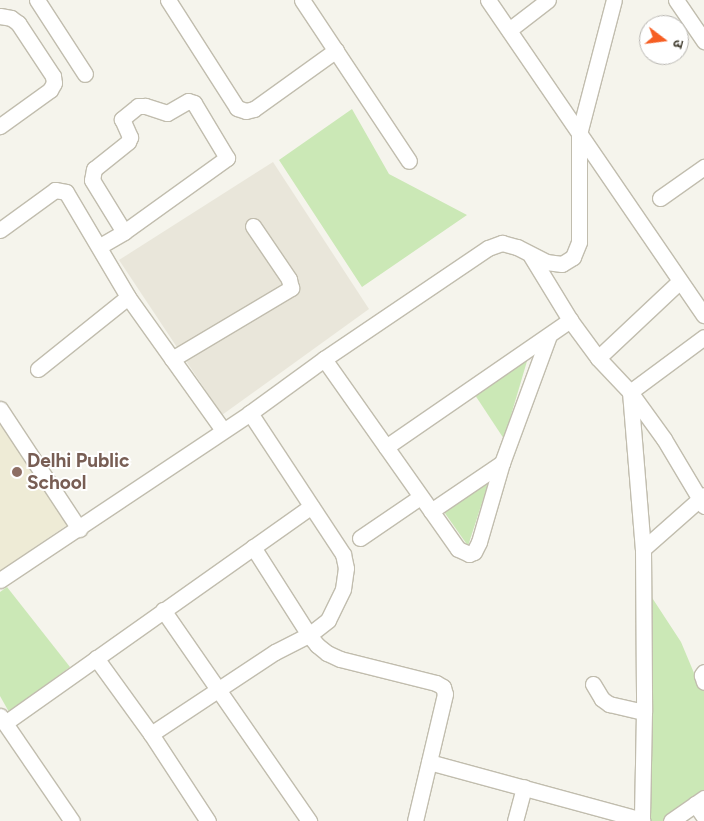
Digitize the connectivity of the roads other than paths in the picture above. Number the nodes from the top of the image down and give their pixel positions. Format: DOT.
graph roads {
  1 [pos="37,0"];
  2 [pos="168,0"];
  3 [pos="302,0"];
  4 [pos="488,0"];
  5 [pos="548,0"];
  6 [pos="614,0"];
  7 [pos="676,0"];
  8 [pos="0,16"];
  9 [pos="509,30"];
  10 [pos="704,41"];
  11 [pos="336,50"];
  12 [pos="85,74"];
  13 [pos="0,126"];
  14 [pos="579,134"];
  15 [pos="409,161"];
  16 [pos="704,167"];
  17 [pos="660,198"];
  18 [pos="2,225"];
  19 [pos="253,226"];
  20 [pos="124,232"];
  21 [pos="100,246"];
  22 [pos="531,256"];
  23 [pos="680,281"];
  24 [pos="128,297"];
  25 [pos="704,315"];
  26 [pos="570,320"];
  27 [pos="549,335"];
  28 [pos="704,337"];
  29 [pos="598,358"];
  30 [pos="172,359"];
  31 [pos="324,359"];
  32 [pos="38,369"];
  33 [pos="630,392"];
  34 [pos="0,408"];
  35 [pos="250,413"];
  36 [pos="223,430"];
  37 [pos="386,448"];
  38 [pos="502,463"];
  39 [pos="420,496"];
  40 [pos="702,500"];
  41 [pos="310,506"];
  42 [pos="430,512"];
  43 [pos="78,529"];
  44 [pos="360,538"];
  45 [pos="253,547"];
  46 [pos="643,549"];
  47 [pos="0,580"];
  48 [pos="163,610"];
  49 [pos="309,635"];
  50 [pos="96,658"];
  51 [pos="704,672"];
  52 [pos="704,682"];
  53 [pos="593,684"];
  54 [pos="218,690"];
  55 [pos="644,712"];
  56 [pos="2,719"];
  57 [pos="151,734"];
  58 [pos="428,762"];
  59 [pos="524,787"];
  60 [pos="700,801"];
  61 [pos="704,817"];
  62 [pos="642,820"];
  63 [pos="72,821"];
  64 [pos="208,821"];
  65 [pos="309,821"];
  66 [pos="415,821"];
  67 [pos="515,821"];
  68 [pos="671,821"];
  1 -- 12 [label="street"];
  2 -- 11 [label="street"];
  3 -- 11 [label="street"];
  4 -- 9 [label="street"];
  5 -- 9 [label="street"];
  6 -- 14 [label="street"];
  7 -- 10 [label="street"];
  8 -- 13 [label="street"];
  9 -- 14 [label="street"];
  11 -- 15 [label="street"];
  14 -- 22 [label="street"];
  14 -- 23 [label="street"];
  16 -- 17 [label="street"];
  18 -- 21 [label="street"];
  19 -- 30 [label="street"];
  20 -- 20 [label="street"];
  20 -- 21 [label="street"];
  21 -- 24 [label="street"];
  22 -- 26 [label="street"];
  22 -- 31 [label="street"];
  23 -- 25 [label="street"];
  23 -- 29 [label="street"];
  24 -- 30 [label="street"];
  24 -- 32 [label="street"];
  26 -- 27 [label="street"];
  26 -- 29 [label="street"];
  27 -- 37 [label="street"];
  27 -- 38 [label="street"];
  28 -- 33 [label="street"];
  29 -- 33 [label="street"];
  30 -- 36 [label="street"];
  31 -- 35 [label="street"];
  31 -- 37 [label="street"];
  33 -- 40 [label="street"];
  33 -- 46 [label="street"];
  34 -- 43 [label="street"];
  35 -- 36 [label="street"];
  35 -- 41 [label="street"];
  36 -- 43 [label="street"];
  37 -- 39 [label="street"];
  38 -- 42 [label="street"];
  38 -- 42 [label="street"];
  39 -- 42 [label="street"];
  39 -- 44 [label="street"];
  40 -- 46 [label="street"];
  41 -- 45 [label="street"];
  41 -- 49 [label="street"];
  43 -- 47 [label="street"];
  45 -- 48 [label="street"];
  45 -- 49 [label="street"];
  46 -- 55 [label="street"];
  48 -- 50 [label="street"];
  48 -- 54 [label="street"];
  49 -- 54 [label="street"];
  49 -- 58 [label="street"];
  50 -- 56 [label="street"];
  50 -- 57 [label="street"];
  51 -- 52 [label="street"];
  53 -- 55 [label="street"];
  54 -- 57 [label="street"];
  54 -- 65 [label="street"];
  55 -- 62 [label="street"];
  56 -- 63 [label="street"];
  57 -- 64 [label="street"];
  58 -- 59 [label="street"];
  58 -- 66 [label="street"];
  59 -- 62 [label="street"];
  59 -- 67 [label="street"];
  60 -- 61 [label="street"];
  60 -- 68 [label="street"];
}
